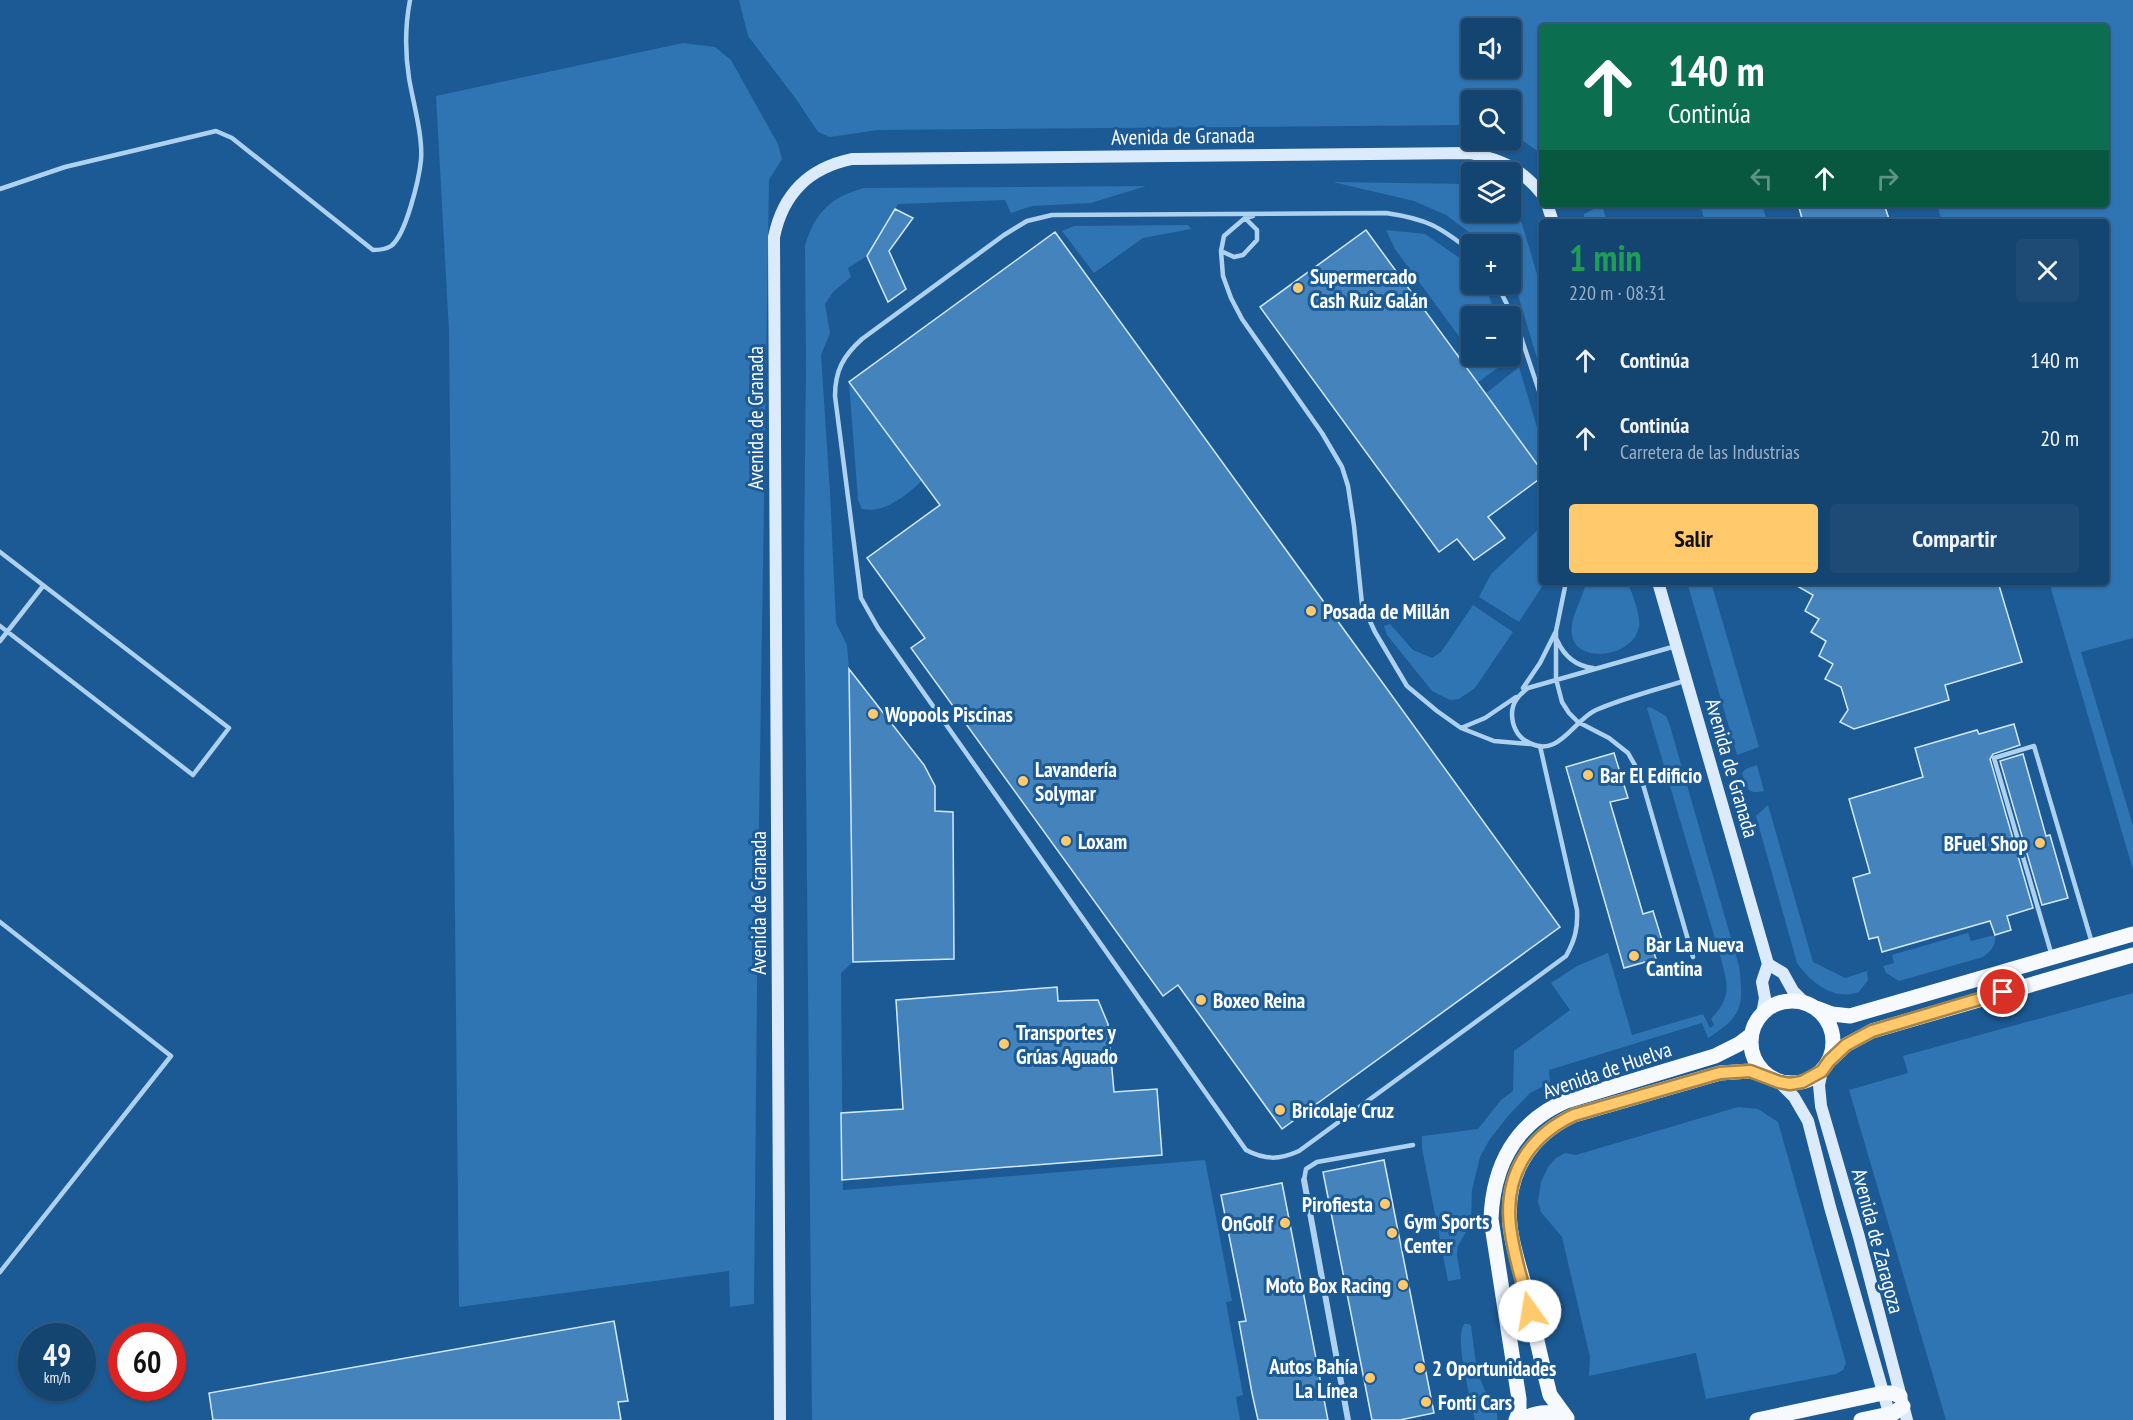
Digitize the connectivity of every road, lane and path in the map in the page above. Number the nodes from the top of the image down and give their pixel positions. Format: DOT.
graph roads {
  1 [pos="410,0"];
  2 [pos="0,189"];
  3 [pos="1539,191"];
  4 [pos="1235,214"];
  5 [pos="1259,214"];
  6 [pos="1245,218"];
  7 [pos="1461,243"];
  8 [pos="1221,251"];
  9 [pos="1502,294"];
  10 [pos="1539,391"];
  11 [pos="0,552"];
  12 [pos="1565,585"];
  13 [pos="1659,585"];
  14 [pos="44,586"];
  15 [pos="0,626"];
  16 [pos="1556,631"];
  17 [pos="8,632"];
  18 [pos="0,641"];
  19 [pos="1676,646"];
  20 [pos="1596,669"];
  21 [pos="1556,679"];
  22 [pos="1686,680"];
  23 [pos="1520,694"];
  24 [pos="1578,722"];
  25 [pos="1461,728"];
  26 [pos="1530,744"];
  27 [pos="1540,746"];
  28 [pos="0,922"];
  29 [pos="2133,934"];
  30 [pos="2093,945"];
  31 [pos="2133,956"];
  32 [pos="1693,957"];
  33 [pos="2053,957"];
  34 [pos="1768,964"];
  35 [pos="1811,1006"];
  36 [pos="1762,1014"];
  37 [pos="1751,1035"];
  38 [pos="1826,1066"];
  39 [pos="1773,1079"];
  40 [pos="1413,1145"];
  41 [pos="1304,1180"];
  42 [pos="0,1272"];
  43 [pos="1883,1393"];
  44 [pos="1903,1407"];
  45 [pos="1890,1417"];
  46 [pos="1568,1418"];
  47 [pos="780,1420"];
  48 [pos="1348,1420"];
  49 [pos="1516,1420"];
  50 [pos="1521,1420"];
  51 [pos="1757,1420"];
  52 [pos="1861,1420"];
  1 -- 2 [label="lane"];
  3 -- 47 [label="street, Avenida de Granada"];
  4 -- 5 [label="lane"];
  4 -- 6 [label="lane"];
  4 -- 27 [label="lane"];
  5 -- 6 [label="lane"];
  5 -- 7 [label="lane"];
  6 -- 8 [label="lane"];
  6 -- 8 [label="lane"];
  8 -- 25 [label="lane"];
  9 -- 10 [label="lane"];
  11 -- 14 [label="lane"];
  12 -- 16 [label="lane"];
  13 -- 19 [label="street, Avenida de Granada"];
  14 -- 17 [label="lane"];
  14 -- 17 [label="lane"];
  15 -- 17 [label="lane"];
  16 -- 20 [label="lane"];
  16 -- 21 [label="lane"];
  16 -- 23 [label="lane"];
  17 -- 18 [label="lane"];
  19 -- 20 [label="lane"];
  19 -- 22 [label="street, Avenida de Granada"];
  20 -- 21 [label="lane"];
  21 -- 23 [label="lane"];
  21 -- 24 [label="lane"];
  22 -- 24 [label="lane"];
  22 -- 34 [label="street, Avenida de Granada"];
  23 -- 25 [label="lane"];
  23 -- 26 [label="lane"];
  24 -- 27 [label="lane"];
  24 -- 32 [label="lane"];
  25 -- 26 [label="lane"];
  26 -- 27 [label="lane"];
  28 -- 42 [label="lane"];
  29 -- 30 [label="main road"];
  30 -- 33 [label="main road"];
  30 -- 33 [label="lane"];
  31 -- 38 [label="main road"];
  33 -- 35 [label="main road"];
  34 -- 35 [label="street, Avenida de Granada"];
  34 -- 36 [label="street, Avenida de Granada"];
  35 -- 36 [label="main road"];
  35 -- 38 [label="main road"];
  36 -- 37 [label="main road"];
  37 -- 39 [label="main road"];
  37 -- 49 [label="main road, Avenida de Huelva"];
  38 -- 39 [label="main road"];
  38 -- 44 [label="street, Avenida de Zaragoza"];
  39 -- 43 [label="street, Avenida de Zaragoza"];
  39 -- 46 [label="main road, Avenida de Huelva"];
  40 -- 41 [label="lane"];
  41 -- 48 [label="street"];
  43 -- 44 [label="main road"];
  43 -- 45 [label="street, Avenida de Zaragoza"];
  43 -- 51 [label="main road"];
  44 -- 45 [label="main road"];
  45 -- 52 [label="main road"];
  46 -- 50 [label="main road"];
}
